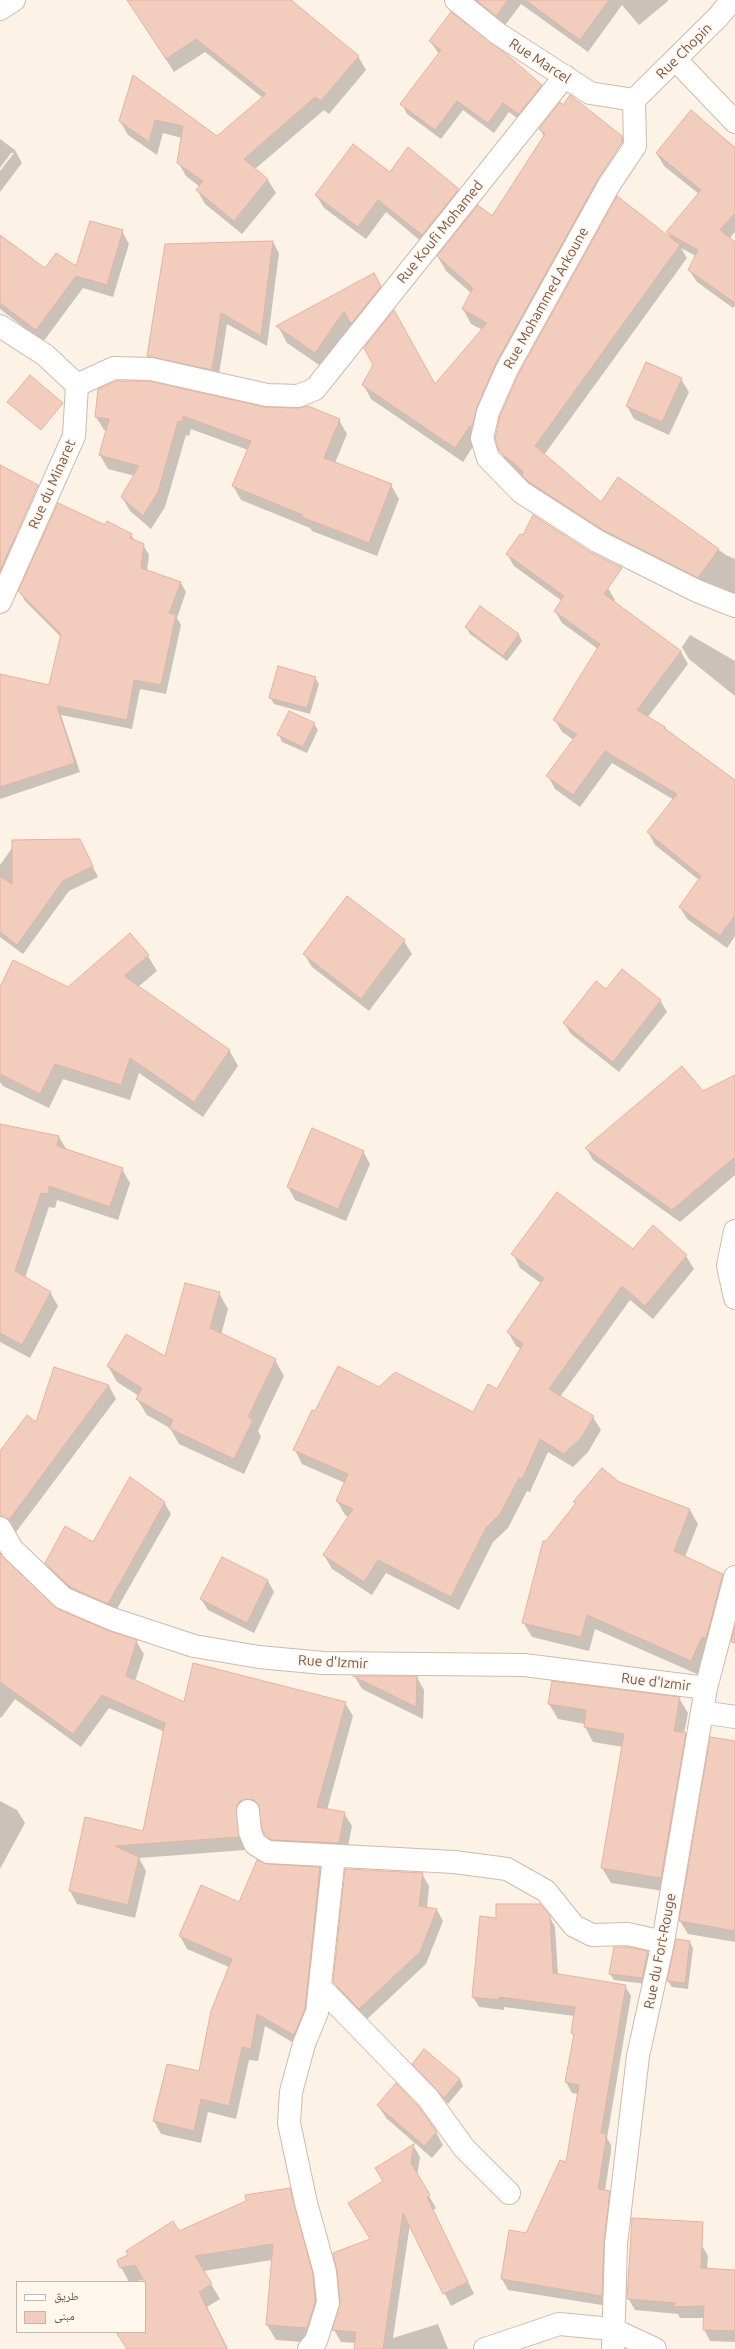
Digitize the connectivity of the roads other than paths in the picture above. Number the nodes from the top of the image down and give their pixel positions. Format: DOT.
graph roads {
  1 [pos="14,0"];
  2 [pos="456,0"];
  3 [pos="732,0"];
  4 [pos="0,9"];
  5 [pos="676,60"];
  6 [pos="565,76"];
  7 [pos="634,100"];
  8 [pos="735,122"];
  9 [pos="0,326"];
  10 [pos="77,385"];
  11 [pos="0,602"];
  12 [pos="735,606"];
  13 [pos="735,1231"];
  14 [pos="735,1298"];
  15 [pos="0,1528"];
  16 [pos="735,1577"];
  17 [pos="706,1688"];
  18 [pos="702,1712"];
  19 [pos="735,1717"];
  20 [pos="248,1811"];
  21 [pos="334,1856"];
  22 [pos="663,1942"];
  23 [pos="320,1987"];
  24 [pos="509,2194"];
  25 [pos="612,2339"];
  26 [pos="309,2349"];
  27 [pos="485,2349"];
  28 [pos="655,2349"];
  1 -- 4 [label="street"];
  2 -- 6 [label="street, Rue Marcel"];
  3 -- 5 [label="street, Rue Chopin"];
  5 -- 7 [label="street, Rue Chopin"];
  5 -- 8 [label="street"];
  6 -- 7 [label="street, Rue Marcel"];
  6 -- 10 [label="street, Rue Koufi Mohamed"];
  7 -- 12 [label="street, Rue Mohammed Arkoune"];
  9 -- 10 [label="street"];
  10 -- 11 [label="street, Rue du Minaret"];
  13 -- 14 [label="street"];
  15 -- 17 [label="street, Rue d'Izmir"];
  16 -- 17 [label="street, Rue du Fort-Rouge"];
  17 -- 18 [label="street, Rue du Fort-Rouge"];
  18 -- 19 [label="street"];
  18 -- 22 [label="street, Rue du Fort-Rouge"];
  20 -- 21 [label="street"];
  21 -- 22 [label="street"];
  21 -- 23 [label="street"];
  22 -- 25 [label="street, Rue du Fort-Rouge"];
  23 -- 24 [label="street"];
  23 -- 26 [label="street"];
  25 -- 27 [label="street"];
  25 -- 28 [label="street"];
}
